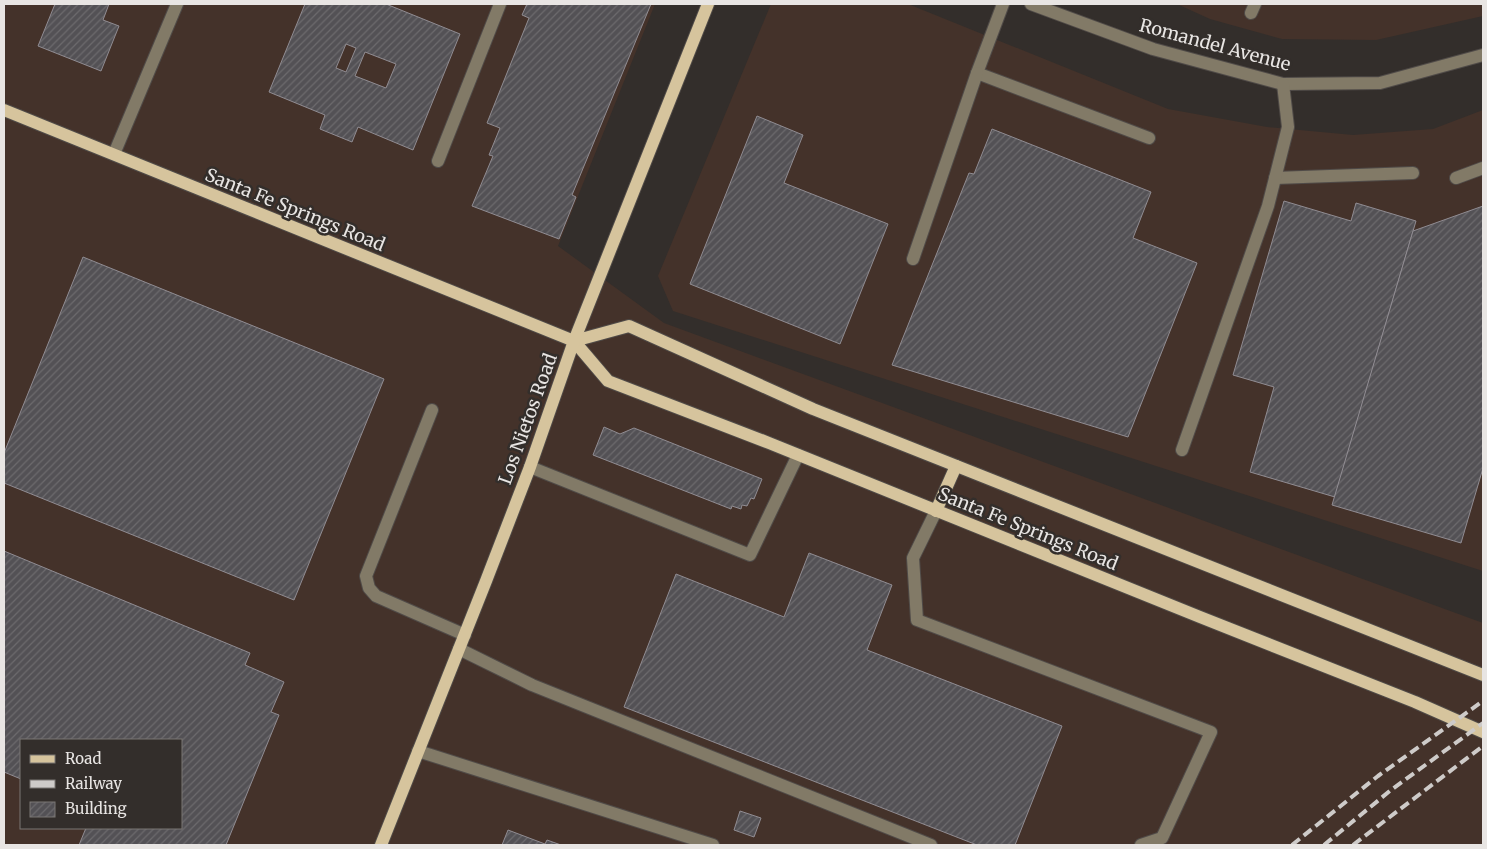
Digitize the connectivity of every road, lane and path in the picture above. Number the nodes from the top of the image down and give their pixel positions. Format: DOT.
graph roads {
  1 [pos="177,4"];
  2 [pos="500,4"];
  3 [pos="708,4"];
  4 [pos="1003,4"];
  5 [pos="1031,4"];
  6 [pos="1483,55"];
  7 [pos="977,73"];
  8 [pos="1283,84"];
  9 [pos="4,110"];
  10 [pos="1149,138"];
  11 [pos="114,154"];
  12 [pos="438,161"];
  13 [pos="1483,168"];
  14 [pos="1413,173"];
  15 [pos="1275,178"];
  16 [pos="1456,178"];
  17 [pos="913,259"];
  18 [pos="574,341"];
  19 [pos="432,410"];
  20 [pos="1182,450"];
  21 [pos="798,455"];
  22 [pos="956,466"];
  23 [pos="530,467"];
  24 [pos="936,511"];
  25 [pos="464,635"];
  26 [pos="459,649"];
  27 [pos="1483,675"];
  28 [pos="1483,732"];
  29 [pos="418,751"];
  30 [pos="381,845"];
  31 [pos="713,845"];
  32 [pos="931,845"];
  33 [pos="1141,845"];
  1 -- 11 [label="street"];
  2 -- 12 [label="street"];
  3 -- 18 [label="main road, Los Nietos Road"];
  4 -- 7 [label="street"];
  5 -- 8 [label="street, Romandel Avenue"];
  6 -- 8 [label="street, Romandel Avenue"];
  7 -- 10 [label="street"];
  7 -- 17 [label="street"];
  8 -- 15 [label="street"];
  9 -- 11 [label="main road, Santa Fe Springs Road"];
  11 -- 18 [label="main road, Santa Fe Springs Road"];
  13 -- 16 [label="street"];
  14 -- 15 [label="street"];
  15 -- 20 [label="street"];
  18 -- 21 [label="main road, Santa Fe Springs Road"];
  18 -- 22 [label="main road, Santa Fe Springs Road"];
  18 -- 23 [label="main road, Los Nietos Road"];
  19 -- 25 [label="street"];
  21 -- 23 [label="street"];
  21 -- 24 [label="main road, Santa Fe Springs Road"];
  22 -- 24 [label="main road"];
  22 -- 27 [label="main road, Santa Fe Springs Road"];
  23 -- 25 [label="main road, Los Nietos Road"];
  24 -- 28 [label="main road, Santa Fe Springs Road"];
  24 -- 33 [label="street"];
  25 -- 26 [label="main road, Los Nietos Road"];
  26 -- 29 [label="main road, Los Nietos Road"];
  26 -- 32 [label="street"];
  29 -- 30 [label="main road, Los Nietos Road"];
  29 -- 31 [label="street"];
}
